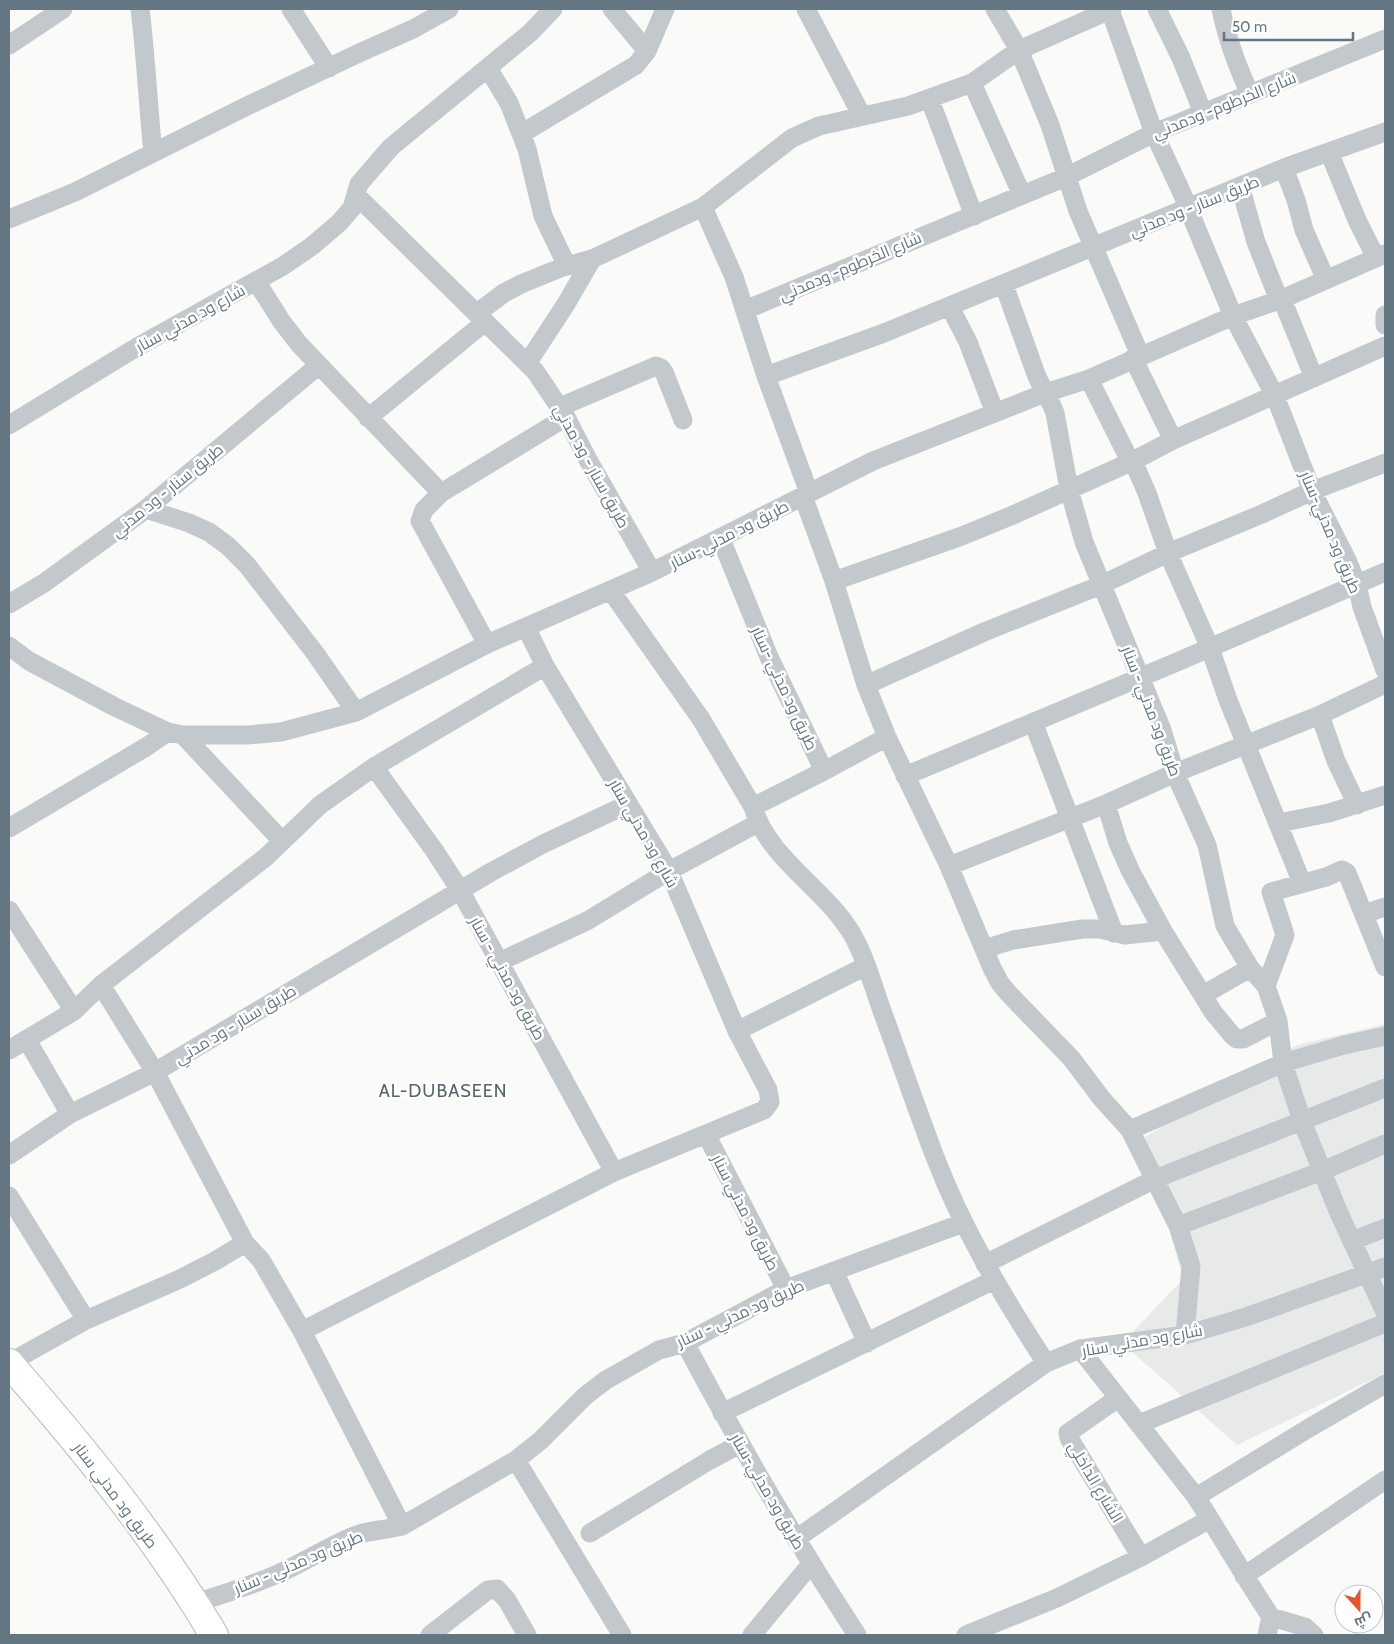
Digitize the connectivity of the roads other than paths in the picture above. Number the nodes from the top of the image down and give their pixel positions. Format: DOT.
graph roads {
  1 [pos="62,9"];
  2 [pos="140,9"];
  3 [pos="291,9"];
  4 [pos="449,9"];
  5 [pos="553,9"];
  6 [pos="612,9"];
  7 [pos="665,9"];
  8 [pos="806,9"];
  9 [pos="995,9"];
  10 [pos="1111,9"];
  11 [pos="1157,9"];
  12 [pos="1221,9"];
  13 [pos="1385,39"];
  14 [pos="9,45"];
  15 [pos="1019,50"];
  16 [pos="647,51"];
  17 [pos="329,68"];
  18 [pos="488,68"];
  19 [pos="972,84"];
  20 [pos="1250,94"];
  21 [pos="930,100"];
  22 [pos="1203,113"];
  23 [pos="862,116"];
  24 [pos="1385,132"];
  25 [pos="1154,133"];
  26 [pos="521,134"];
  27 [pos="1329,152"];
  28 [pos="153,153"];
  29 [pos="1284,168"];
  30 [pos="1066,177"];
  31 [pos="1240,186"];
  32 [pos="356,195"];
  33 [pos="1022,195"];
  34 [pos="703,207"];
  35 [pos="1188,208"];
  36 [pos="974,216"];
  37 [pos="9,219"];
  38 [pos="1092,247"];
  39 [pos="592,259"];
  40 [pos="1382,260"];
  41 [pos="567,266"];
  42 [pos="1326,280"];
  43 [pos="256,281"];
  44 [pos="1004,285"];
  45 [pos="1281,299"];
  46 [pos="950,307"];
  47 [pos="745,310"];
  48 [pos="1385,315"];
  49 [pos="1233,316"];
  50 [pos="481,317"];
  51 [pos="1385,325"];
  52 [pos="1385,346"];
  53 [pos="1136,357"];
  54 [pos="528,362"];
  55 [pos="318,366"];
  56 [pos="766,376"];
  57 [pos="1314,378"];
  58 [pos="1089,379"];
  59 [pos="1045,393"];
  60 [pos="1275,396"];
  61 [pos="563,412"];
  62 [pos="995,412"];
  63 [pos="368,418"];
  64 [pos="683,420"];
  65 [pos="9,425"];
  66 [pos="1173,440"];
  67 [pos="1133,461"];
  68 [pos="1385,463"];
  69 [pos="1069,489"];
  70 [pos="1312,491"];
  71 [pos="441,493"];
  72 [pos="806,494"];
  73 [pos="146,509"];
  74 [pos="721,539"];
  75 [pos="1168,553"];
  76 [pos="652,572"];
  77 [pos="1385,572"];
  78 [pos="834,581"];
  79 [pos="1357,584"];
  80 [pos="1101,585"];
  81 [pos="611,591"];
  82 [pos="9,604"];
  83 [pos="526,627"];
  84 [pos="486,644"];
  85 [pos="9,646"];
  86 [pos="1210,648"];
  87 [pos="545,666"];
  88 [pos="1385,670"];
  89 [pos="1141,677"];
  90 [pos="1385,684"];
  91 [pos="866,685"];
  92 [pos="356,712"];
  93 [pos="1320,715"];
  94 [pos="1032,722"];
  95 [pos="175,733"];
  96 [pos="887,737"];
  97 [pos="1247,744"];
  98 [pos="374,767"];
  99 [pos="824,771"];
  100 [pos="1175,773"];
  101 [pos="905,776"];
  102 [pos="1385,795"];
  103 [pos="628,804"];
  104 [pos="1106,804"];
  105 [pos="1357,805"];
  106 [pos="755,815"];
  107 [pos="1071,818"];
  108 [pos="1279,823"];
  109 [pos="9,828"];
  110 [pos="282,841"];
  111 [pos="949,866"];
  112 [pos="669,871"];
  113 [pos="1302,883"];
  114 [pos="460,890"];
  115 [pos="1385,907"];
  116 [pos="9,910"];
  117 [pos="1364,914"];
  118 [pos="1163,931"];
  119 [pos="1114,933"];
  120 [pos="984,949"];
  121 [pos="499,962"];
  122 [pos="866,966"];
  123 [pos="1385,967"];
  124 [pos="1250,968"];
  125 [pos="101,985"];
  126 [pos="1266,986"];
  127 [pos="1203,995"];
  128 [pos="74,1011"];
  129 [pos="1278,1021"];
  130 [pos="737,1031"];
  131 [pos="1385,1036"];
  132 [pos="27,1040"];
  133 [pos="9,1050"];
  134 [pos="1283,1063"];
  135 [pos="155,1072"];
  136 [pos="1385,1088"];
  137 [pos="70,1114"];
  138 [pos="1302,1121"];
  139 [pos="1130,1130"];
  140 [pos="706,1134"];
  141 [pos="1385,1144"];
  142 [pos="9,1155"];
  143 [pos="1322,1171"];
  144 [pos="614,1172"];
  145 [pos="1155,1179"];
  146 [pos="9,1196"];
  147 [pos="963,1222"];
  148 [pos="1178,1226"];
  149 [pos="1385,1228"];
  150 [pos="1352,1242"];
  151 [pos="245,1243"];
  152 [pos="1385,1267"];
  153 [pos="834,1271"];
  154 [pos="989,1272"];
  155 [pos="1367,1274"];
  156 [pos="786,1289"];
  157 [pos="1385,1312"];
  158 [pos="86,1320"];
  159 [pos="1385,1322"];
  160 [pos="302,1331"];
  161 [pos="1185,1335"];
  162 [pos="685,1342"];
  163 [pos="866,1343"];
  164 [pos="1080,1349"];
  165 [pos="9,1363"];
  166 [pos="1046,1363"];
  167 [pos="1385,1384"];
  168 [pos="1118,1398"];
  169 [pos="722,1413"];
  170 [pos="1139,1424"];
  171 [pos="740,1444"];
  172 [pos="516,1460"];
  173 [pos="1385,1480"];
  174 [pos="1196,1497"];
  175 [pos="1210,1519"];
  176 [pos="402,1526"];
  177 [pos="590,1533"];
  178 [pos="796,1539"];
  179 [pos="1142,1557"];
  180 [pos="810,1564"];
  181 [pos="1244,1576"];
  182 [pos="195,1603"];
  183 [pos="1271,1617"];
  184 [pos="214,1635"];
  185 [pos="430,1635"];
  186 [pos="527,1635"];
  187 [pos="622,1635"];
  188 [pos="752,1635"];
  189 [pos="857,1635"];
  190 [pos="966,1635"];
  191 [pos="1267,1635"];
  192 [pos="1314,1635"];
  1 -- 14 [label="street"];
  2 -- 28 [label="street"];
  3 -- 17 [label="street"];
  4 -- 17 [label="street"];
  5 -- 18 [label="street, شارع ود مدني سنار"];
  6 -- 16 [label="street"];
  7 -- 16 [label="street"];
  8 -- 23 [label="street"];
  9 -- 15 [label="street"];
  10 -- 15 [label="street, طريق ود مدني-سنار"];
  10 -- 25 [label="street, طريق ود مدني-سنار"];
  11 -- 22 [label="street"];
  12 -- 20 [label="street"];
  13 -- 20 [label="street, شارع الخرطوم- ودمدني"];
  15 -- 19 [label="street, طريق ود مدني-سنار"];
  15 -- 30 [label="street"];
  16 -- 26 [label="street"];
  17 -- 28 [label="street"];
  18 -- 26 [label="street"];
  18 -- 32 [label="street, شارع ود مدني سنار"];
  19 -- 21 [label="street, طريق ود مدني-سنار"];
  19 -- 33 [label="street"];
  20 -- 22 [label="street, شارع الخرطوم- ودمدني"];
  21 -- 23 [label="street, طريق ود مدني-سنار"];
  21 -- 36 [label="street"];
  22 -- 25 [label="street, شارع الخرطوم- ودمدني"];
  23 -- 34 [label="street"];
  24 -- 27 [label="street, طريق سنار - ود مدني"];
  25 -- 30 [label="street, شارع الخرطوم- ودمدني"];
  25 -- 35 [label="street, طريق ود مدني-سنار"];
  26 -- 41 [label="street"];
  27 -- 29 [label="street, طريق سنار - ود مدني"];
  27 -- 40 [label="street"];
  28 -- 37 [label="street"];
  29 -- 31 [label="street, طريق سنار - ود مدني"];
  29 -- 42 [label="street"];
  30 -- 33 [label="street, شارع الخرطوم- ودمدني"];
  30 -- 38 [label="street"];
  31 -- 35 [label="street, طريق سنار - ود مدني"];
  31 -- 45 [label="street"];
  32 -- 43 [label="street, شارع ود مدني سنار"];
  32 -- 50 [label="street, طريق سنار - ود مدني"];
  33 -- 36 [label="street, شارع الخرطوم- ودمدني"];
  34 -- 39 [label="street"];
  34 -- 47 [label="street"];
  35 -- 38 [label="street, طريق سنار - ود مدني"];
  35 -- 49 [label="street, طريق ود مدني-سنار"];
  36 -- 47 [label="street, شارع الخرطوم- ودمدني"];
  38 -- 44 [label="street, طريق سنار - ود مدني"];
  38 -- 53 [label="street"];
  39 -- 41 [label="street"];
  39 -- 54 [label="street"];
  40 -- 42 [label="street, طريق ود مدني-سنار"];
  41 -- 50 [label="street"];
  42 -- 45 [label="street, طريق ود مدني-سنار"];
  43 -- 55 [label="street"];
  43 -- 65 [label="street, شارع ود مدني سنار"];
  44 -- 46 [label="street, طريق سنار - ود مدني"];
  44 -- 59 [label="street"];
  45 -- 49 [label="street, طريق ود مدني-سنار"];
  45 -- 57 [label="street"];
  46 -- 56 [label="street, طريق سنار - ود مدني"];
  46 -- 62 [label="street"];
  47 -- 56 [label="street"];
  48 -- 51 [label="street"];
  49 -- 53 [label="street, طريق ود مدني-سنار"];
  49 -- 60 [label="street, طريق ود مدني-سنار"];
  50 -- 54 [label="street, طريق سنار - ود مدني"];
  50 -- 63 [label="street"];
  52 -- 57 [label="street"];
  53 -- 58 [label="street, طريق ود مدني-سنار"];
  53 -- 66 [label="street"];
  54 -- 61 [label="street, طريق سنار - ود مدني"];
  55 -- 63 [label="street"];
  55 -- 73 [label="street, طريق سنار - ود مدني"];
  56 -- 72 [label="street"];
  57 -- 60 [label="street"];
  58 -- 59 [label="street, طريق ود مدني-سنار"];
  58 -- 67 [label="street"];
  59 -- 62 [label="street, طريق ود مدني-سنار"];
  59 -- 69 [label="street, طريق ود مدني - سنار"];
  60 -- 66 [label="street"];
  60 -- 70 [label="street, طريق ود مدني-سنار"];
  61 -- 64 [label="street"];
  61 -- 71 [label="street"];
  61 -- 76 [label="street, طريق سنار - ود مدني"];
  62 -- 72 [label="street, طريق ود مدني-سنار"];
  63 -- 71 [label="street"];
  66 -- 67 [label="street"];
  67 -- 69 [label="street"];
  67 -- 75 [label="street"];
  68 -- 70 [label="street"];
  69 -- 78 [label="street"];
  69 -- 80 [label="street, طريق ود مدني - سنار"];
  70 -- 75 [label="street"];
  70 -- 79 [label="street, طريق ود مدني-سنار"];
  71 -- 84 [label="street"];
  72 -- 74 [label="street, طريق ود مدني-سنار"];
  72 -- 78 [label="street"];
  73 -- 82 [label="street, طريق سنار - ود مدني"];
  73 -- 92 [label="street, طريق سنار - ود مدني"];
  74 -- 76 [label="street, طريق ود مدني-سنار"];
  74 -- 99 [label="street, طريق ود مدني -سنار"];
  75 -- 80 [label="street"];
  75 -- 86 [label="street"];
  76 -- 81 [label="street, طريق ود مدني-سنار"];
  77 -- 79 [label="street"];
  78 -- 91 [label="street"];
  79 -- 86 [label="street"];
  79 -- 88 [label="street, طريق ود مدني-سنار"];
  80 -- 89 [label="street, طريق ود مدني - سنار"];
  80 -- 91 [label="street"];
  81 -- 83 [label="street, طريق ود مدني-سنار"];
  81 -- 106 [label="street"];
  83 -- 84 [label="street, طريق ود مدني-سنار"];
  83 -- 87 [label="street, شارع ود مدني سنار"];
  84 -- 92 [label="street, طريق ود مدني-سنار"];
  85 -- 95 [label="street"];
  86 -- 89 [label="street"];
  86 -- 97 [label="street"];
  87 -- 98 [label="street"];
  87 -- 103 [label="street, شارع ود مدني سنار"];
  89 -- 94 [label="street"];
  89 -- 100 [label="street, طريق ود مدني - سنار"];
  90 -- 93 [label="street"];
  91 -- 96 [label="street"];
  92 -- 95 [label="street, طريق ود مدني-سنار"];
  93 -- 97 [label="street"];
  93 -- 105 [label="street"];
  94 -- 101 [label="street"];
  94 -- 107 [label="street"];
  95 -- 109 [label="street"];
  95 -- 110 [label="street"];
  96 -- 99 [label="street, طريق ود مدني -سنار"];
  96 -- 101 [label="street"];
  97 -- 100 [label="street"];
  97 -- 108 [label="street"];
  98 -- 110 [label="street"];
  98 -- 114 [label="street"];
  99 -- 106 [label="street"];
  100 -- 104 [label="street"];
  100 -- 124 [label="street, طريق ود مدني - سنار"];
  101 -- 111 [label="street"];
  102 -- 105 [label="street"];
  103 -- 112 [label="street, شارع ود مدني سنار"];
  103 -- 114 [label="street, طريق سنار - ود مدني"];
  104 -- 107 [label="street"];
  104 -- 118 [label="street"];
  105 -- 108 [label="street"];
  106 -- 112 [label="street"];
  106 -- 122 [label="street"];
  107 -- 111 [label="street"];
  107 -- 119 [label="street"];
  108 -- 113 [label="street"];
  110 -- 125 [label="street"];
  111 -- 120 [label="street"];
  112 -- 121 [label="street"];
  112 -- 130 [label="street, شارع ود مدني سنار"];
  113 -- 117 [label="street"];
  113 -- 126 [label="street"];
  114 -- 121 [label="street, طريق ود مدني - سنار"];
  114 -- 135 [label="street, طريق سنار - ود مدني"];
  115 -- 117 [label="street"];
  116 -- 128 [label="street"];
  117 -- 123 [label="street"];
  118 -- 119 [label="street"];
  118 -- 127 [label="street"];
  119 -- 120 [label="street"];
  120 -- 139 [label="street"];
  121 -- 144 [label="street, طريق ود مدني - سنار"];
  122 -- 130 [label="street"];
  122 -- 147 [label="street"];
  124 -- 126 [label="street, طريق ود مدني - سنار"];
  124 -- 127 [label="street"];
  125 -- 128 [label="street"];
  125 -- 135 [label="street"];
  126 -- 129 [label="street, طريق ود مدني - سنار"];
  127 -- 129 [label="street"];
  128 -- 132 [label="street"];
  129 -- 134 [label="street"];
  130 -- 140 [label="street, شارع ود مدني سنار"];
  131 -- 134 [label="street"];
  132 -- 133 [label="street"];
  132 -- 137 [label="street"];
  134 -- 138 [label="street"];
  134 -- 139 [label="street"];
  135 -- 137 [label="street, طريق سنار - ود مدني"];
  135 -- 151 [label="street"];
  136 -- 138 [label="street"];
  137 -- 142 [label="street, طريق سنار - ود مدني"];
  138 -- 143 [label="street"];
  138 -- 145 [label="street"];
  139 -- 145 [label="street"];
  140 -- 144 [label="street"];
  140 -- 156 [label="street, طريق ود مدني سنار"];
  141 -- 143 [label="street"];
  143 -- 148 [label="street"];
  143 -- 150 [label="street"];
  144 -- 160 [label="street"];
  145 -- 148 [label="street"];
  145 -- 154 [label="street"];
  146 -- 158 [label="street"];
  147 -- 153 [label="street, طريق ود مدني - سنار"];
  147 -- 154 [label="street"];
  148 -- 161 [label="street"];
  149 -- 150 [label="street"];
  150 -- 155 [label="street"];
  151 -- 158 [label="street"];
  151 -- 160 [label="street"];
  152 -- 155 [label="street, شارع ود مدني سنار"];
  153 -- 156 [label="street, طريق ود مدني - سنار"];
  153 -- 163 [label="street"];
  154 -- 163 [label="street"];
  154 -- 166 [label="street"];
  155 -- 157 [label="street"];
  155 -- 161 [label="street, شارع ود مدني سنار"];
  156 -- 162 [label="street, طريق ود مدني - سنار"];
  158 -- 165 [label="street"];
  159 -- 170 [label="street"];
  160 -- 176 [label="street"];
  161 -- 164 [label="street, شارع ود مدني سنار"];
  162 -- 169 [label="street, طريق ود مدني-سنار"];
  162 -- 172 [label="street, طريق ود مدني - سنار"];
  163 -- 169 [label="street"];
  164 -- 166 [label="street, شارع ود مدني سنار"];
  164 -- 168 [label="street"];
  165 -- 182 [label="highway, طريق ود مدني سنار"];
  166 -- 178 [label="street, شارع ود مدني سنار"];
  167 -- 174 [label="street"];
  168 -- 170 [label="street"];
  168 -- 179 [label="street, الشارع الداخلي"];
  169 -- 171 [label="street, طريق ود مدني-سنار"];
  170 -- 174 [label="street"];
  171 -- 177 [label="street"];
  171 -- 178 [label="street, طريق ود مدني-سنار"];
  172 -- 176 [label="street, طريق ود مدني - سنار"];
  172 -- 187 [label="street"];
  173 -- 181 [label="street"];
  174 -- 175 [label="street"];
  175 -- 179 [label="street"];
  175 -- 181 [label="street"];
  176 -- 182 [label="street, طريق ود مدني - سنار"];
  178 -- 180 [label="street, طريق ود مدني-سنار"];
  179 -- 190 [label="street"];
  180 -- 188 [label="street"];
  180 -- 189 [label="street, طريق ود مدني-سنار"];
  181 -- 183 [label="street"];
  182 -- 184 [label="highway, طريق ود مدني سنار"];
  183 -- 191 [label="street"];
  183 -- 192 [label="street"];
  185 -- 186 [label="street"];
}
